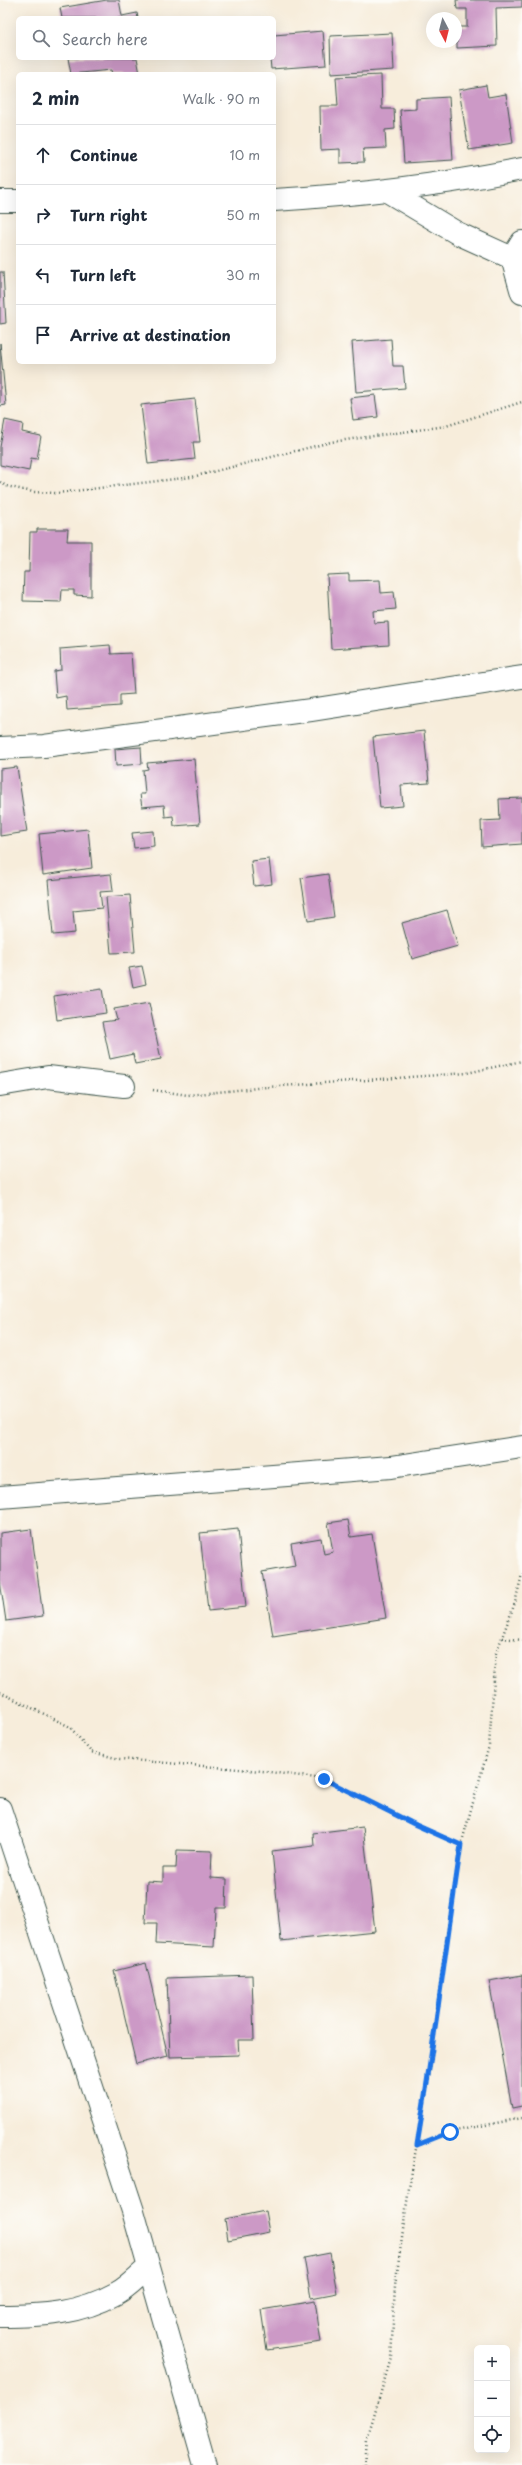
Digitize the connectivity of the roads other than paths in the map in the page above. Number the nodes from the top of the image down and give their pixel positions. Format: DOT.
graph roads {
  1 [pos="522,168"];
  2 [pos="387,191"];
  3 [pos="276,200"];
  4 [pos="0,201"];
  5 [pos="16,201"];
  6 [pos="517,250"];
  7 [pos="522,293"];
  8 [pos="522,677"];
  9 [pos="0,748"];
  10 [pos="0,1085"];
  11 [pos="124,1086"];
  12 [pos="522,1447"];
  13 [pos="0,1497"];
  14 [pos="0,1809"];
  15 [pos="148,2268"];
  16 [pos="0,2316"];
  17 [pos="205,2465"];
  1 -- 2 [label="street"];
  2 -- 3 [label="street"];
  2 -- 6 [label="street"];
  4 -- 5 [label="street"];
  6 -- 7 [label="street"];
  8 -- 9 [label="street"];
  10 -- 11 [label="street"];
  12 -- 13 [label="street"];
  14 -- 15 [label="street"];
  15 -- 16 [label="street"];
  15 -- 17 [label="street"];
}
